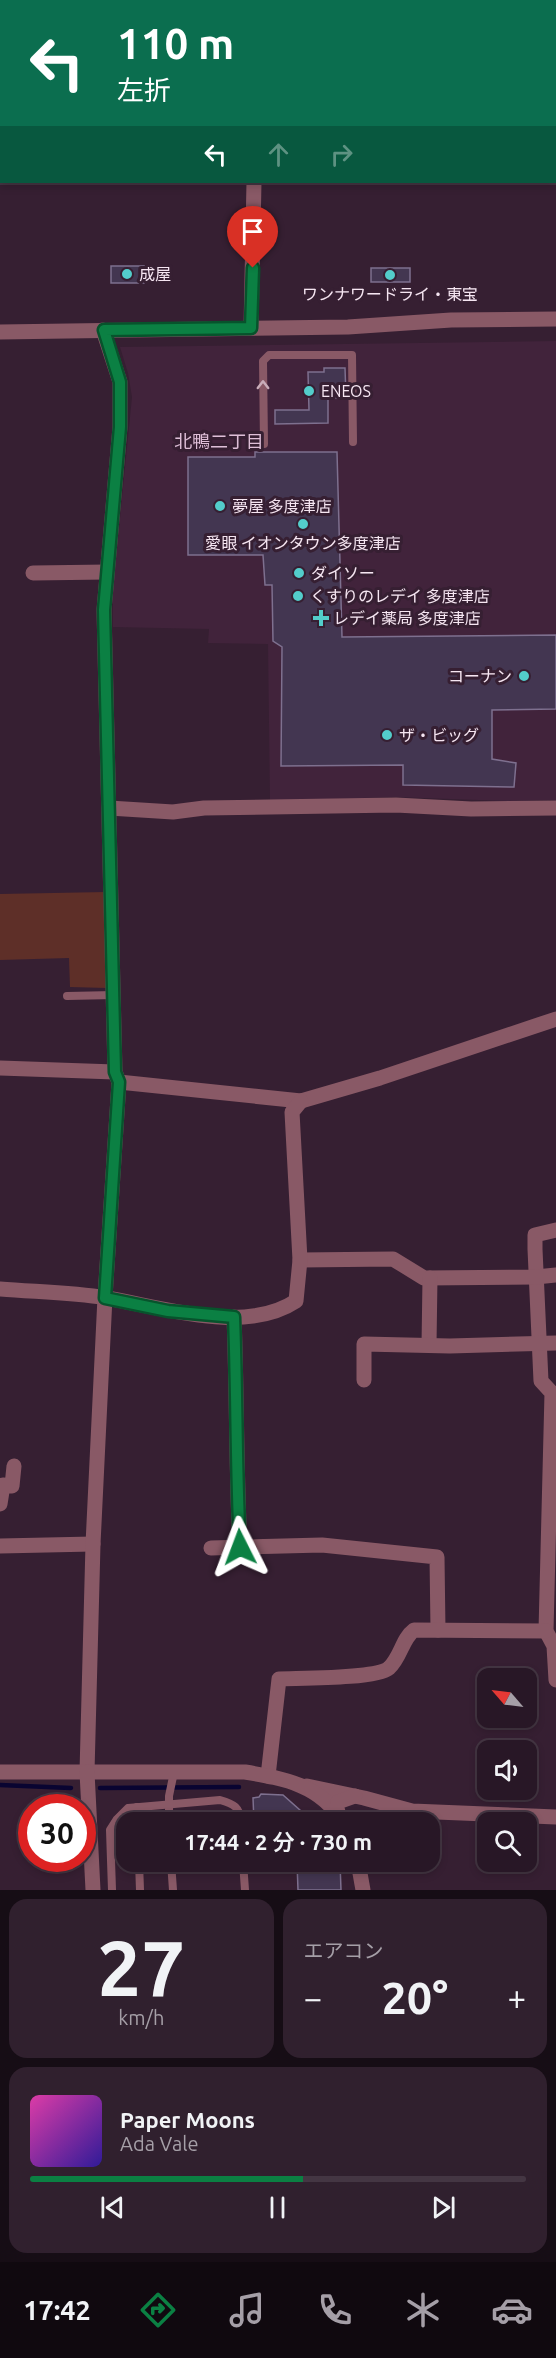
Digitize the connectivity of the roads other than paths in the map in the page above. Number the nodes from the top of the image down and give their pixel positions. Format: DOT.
graph roads {
  1 [pos="254,183"];
  2 [pos="556,319"];
  3 [pos="251,328"];
  4 [pos="104,330"];
  5 [pos="0,332"];
  6 [pos="353,442"];
  7 [pos="264,444"];
  8 [pos="107,572"];
  9 [pos="33,573"];
  10 [pos="109,808"];
  11 [pos="556,808"];
  12 [pos="114,995"];
  13 [pos="67,996"];
  14 [pos="556,1019"];
  15 [pos="0,1068"];
  16 [pos="117,1077"];
  17 [pos="301,1101"];
  18 [pos="556,1230"];
  19 [pos="300,1260"];
  20 [pos="556,1275"];
  21 [pos="536,1277"];
  22 [pos="430,1278"];
  23 [pos="0,1289"];
  24 [pos="105,1298"];
  25 [pos="234,1317"];
  26 [pos="556,1343"];
  27 [pos="429,1345"];
  28 [pos="539,1345"];
  29 [pos="364,1380"];
  30 [pos="14,1466"];
  31 [pos="0,1504"];
  32 [pos="552,1542"];
  33 [pos="93,1544"];
  34 [pos="0,1546"];
  35 [pos="240,1547"];
  36 [pos="211,1548"];
  37 [pos="438,1630"];
  38 [pos="546,1631"];
  39 [pos="556,1680"];
  40 [pos="0,1772"];
  41 [pos="87,1772"];
  42 [pos="173,1776"];
  43 [pos="268,1776"];
  44 [pos="307,1786"];
  45 [pos="355,1796"];
  46 [pos="168,1805"];
  47 [pos="137,1807"];
  48 [pos="137,1812"];
  49 [pos="168,1812"];
  50 [pos="239,1812"];
  51 [pos="336,1812"];
  52 [pos="338,1812"];
  53 [pos="556,1817"];
  54 [pos="139,1872"];
  55 [pos="171,1872"];
  56 [pos="244,1872"];
  57 [pos="360,1872"];
  58 [pos="93,1890"];
  59 [pos="112,1890"];
  60 [pos="140,1890"];
  61 [pos="172,1890"];
  62 [pos="245,1890"];
  63 [pos="363,1890"];
  1 -- 3 [label="street"];
  2 -- 3 [label="street"];
  3 -- 4 [label="street"];
  4 -- 5 [label="street"];
  4 -- 8 [label="street"];
  7 -- 6 [label="lane, one-way"];
  8 -- 9 [label="street"];
  8 -- 10 [label="street"];
  10 -- 11 [label="street"];
  10 -- 12 [label="street"];
  12 -- 13 [label="lane"];
  12 -- 16 [label="street"];
  14 -- 17 [label="street"];
  15 -- 16 [label="street"];
  16 -- 17 [label="street"];
  16 -- 24 [label="street"];
  17 -- 19 [label="street"];
  18 -- 21 [label="street"];
  19 -- 22 [label="street"];
  19 -- 25 [label="street"];
  20 -- 21 [label="street"];
  21 -- 22 [label="street"];
  21 -- 28 [label="street"];
  22 -- 27 [label="street"];
  23 -- 24 [label="street"];
  24 -- 25 [label="street"];
  24 -- 33 [label="street"];
  25 -- 35 [label="street"];
  26 -- 28 [label="street"];
  27 -- 28 [label="street"];
  27 -- 29 [label="street"];
  28 -- 32 [label="street"];
  30 -- 31 [label="street"];
  32 -- 38 [label="street"];
  33 -- 34 [label="street"];
  33 -- 41 [label="street"];
  35 -- 36 [label="street"];
  35 -- 37 [label="street"];
  37 -- 38 [label="street"];
  37 -- 43 [label="street"];
  38 -- 39 [label="street"];
  40 -- 41 [label="street"];
  41 -- 42 [label="street"];
  41 -- 58 [label="street"];
  42 -- 43 [label="street"];
  42 -- 46 [label="lane"];
  43 -- 44 [label="street"];
  44 -- 45 [label="street"];
  44 -- 51 [label="street"];
  45 -- 52 [label="street"];
  45 -- 53 [label="street"];
  46 -- 47 [label="lane"];
  46 -- 49 [label="lane"];
  46 -- 50 [label="lane"];
  47 -- 48 [label="lane"];
  47 -- 59 [label="lane"];
  54 -- 60 [label="lane"];
  55 -- 61 [label="lane"];
  56 -- 62 [label="lane"];
  57 -- 63 [label="street"];
}
